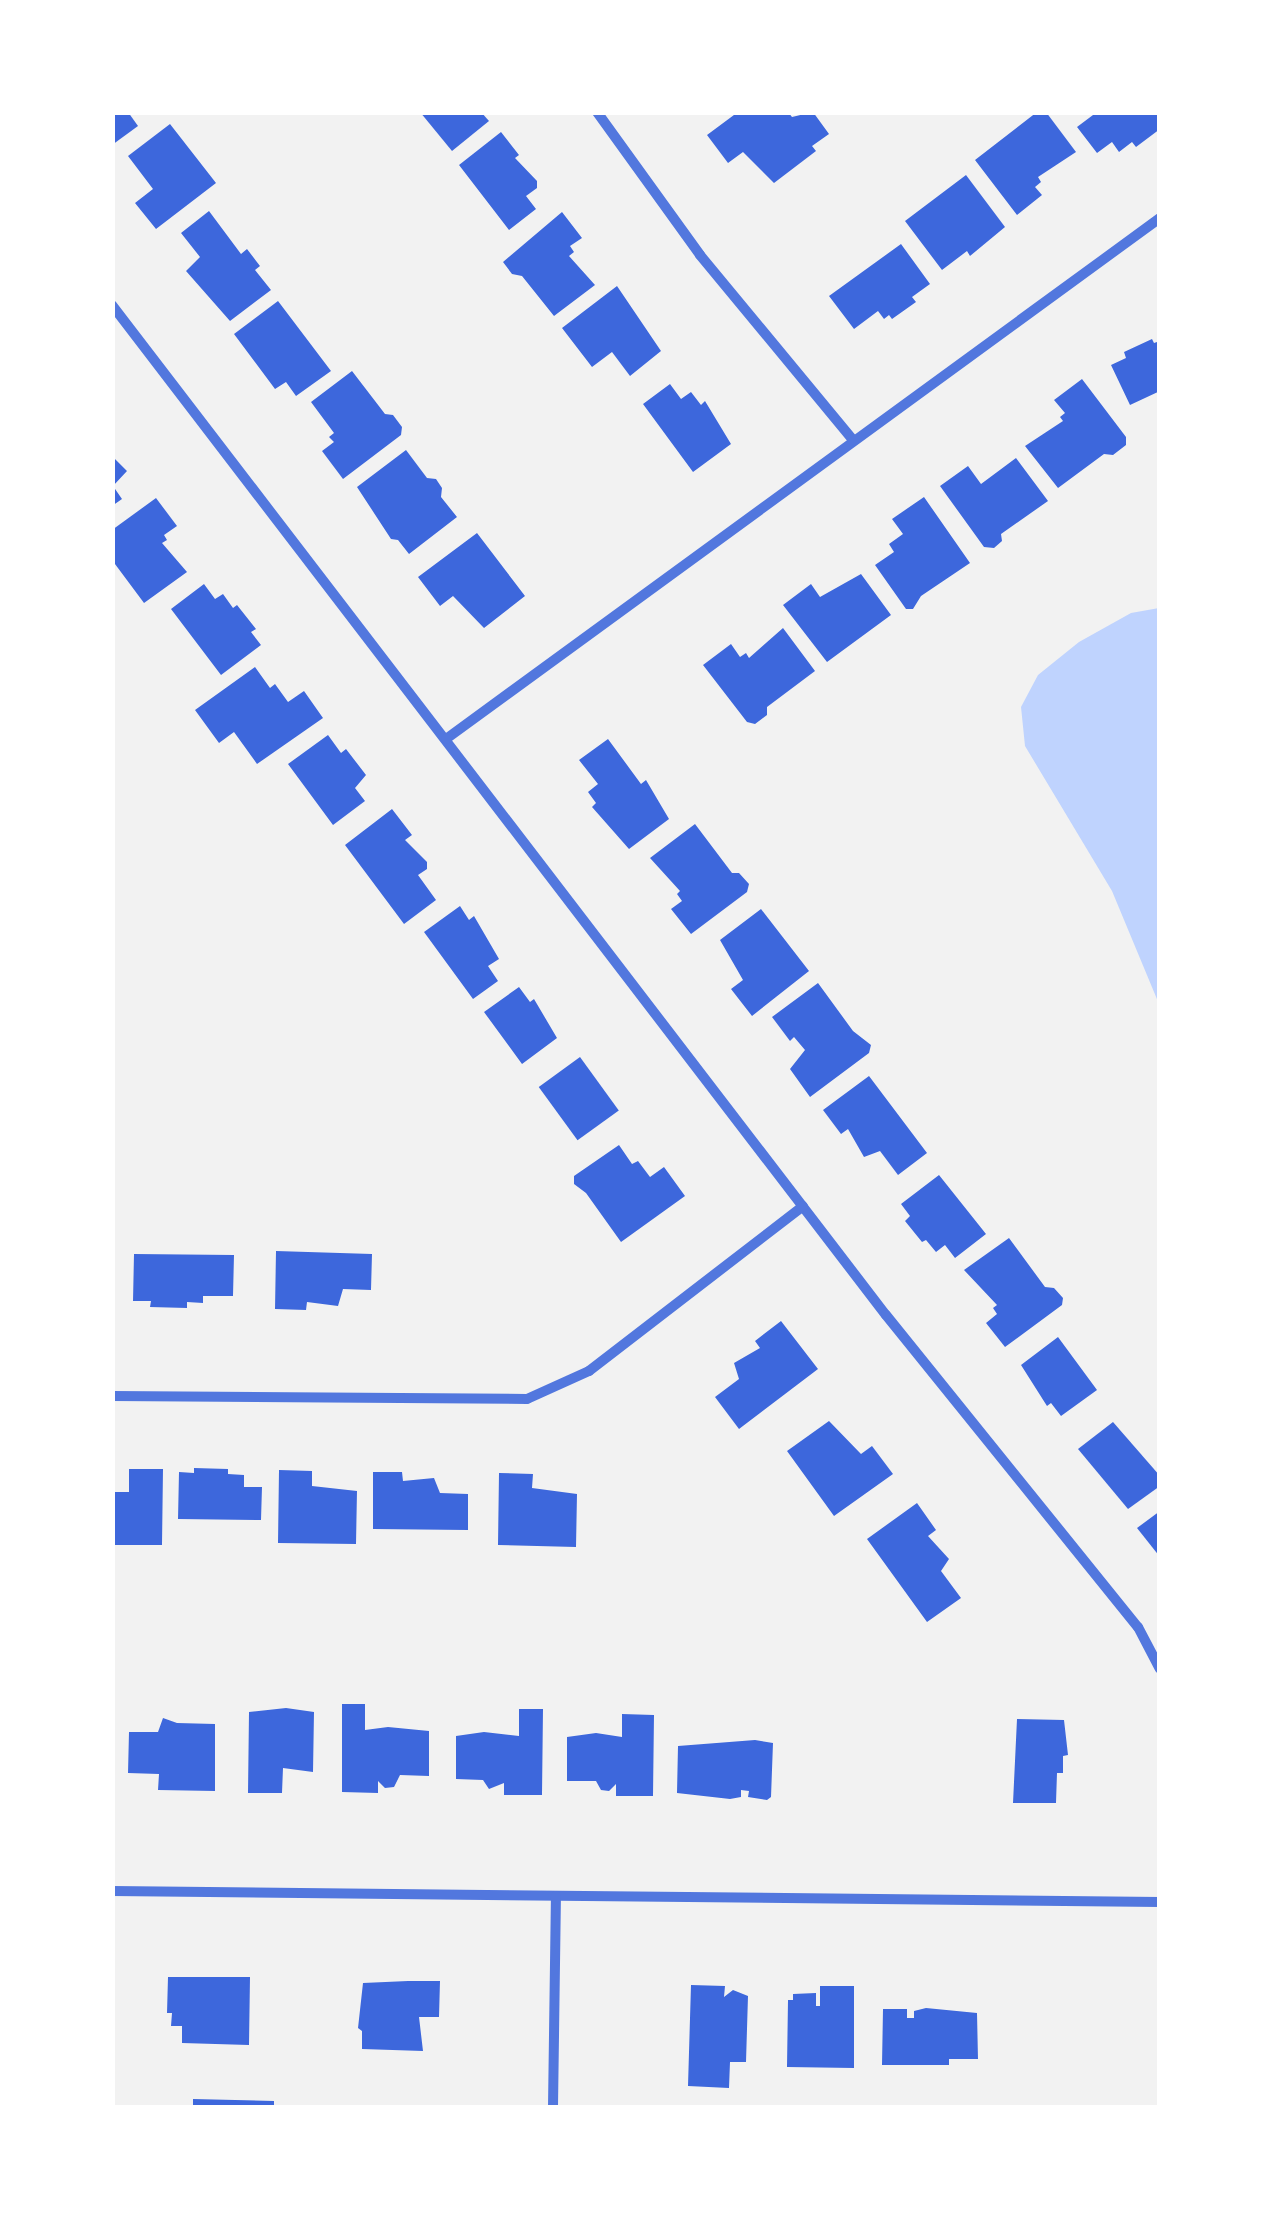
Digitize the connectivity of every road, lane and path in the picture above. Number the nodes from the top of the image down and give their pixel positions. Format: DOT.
graph roads {
  1 [pos="597,112"];
  2 [pos="1160,218"];
  3 [pos="112,305"];
  4 [pos="854,441"];
  5 [pos="446,740"];
  6 [pos="803,1206"];
  7 [pos="112,1396"];
  8 [pos="1160,1669"];
  9 [pos="112,1890"];
  10 [pos="556,1896"];
  11 [pos="1160,1902"];
  12 [pos="553,2107"];
  1 -- 4 [label="street"];
  2 -- 4 [label="street"];
  3 -- 5 [label="street"];
  4 -- 5 [label="street"];
  5 -- 6 [label="street"];
  6 -- 7 [label="street"];
  6 -- 8 [label="street"];
  9 -- 10 [label="street"];
  10 -- 11 [label="street"];
  10 -- 12 [label="street"];
}
